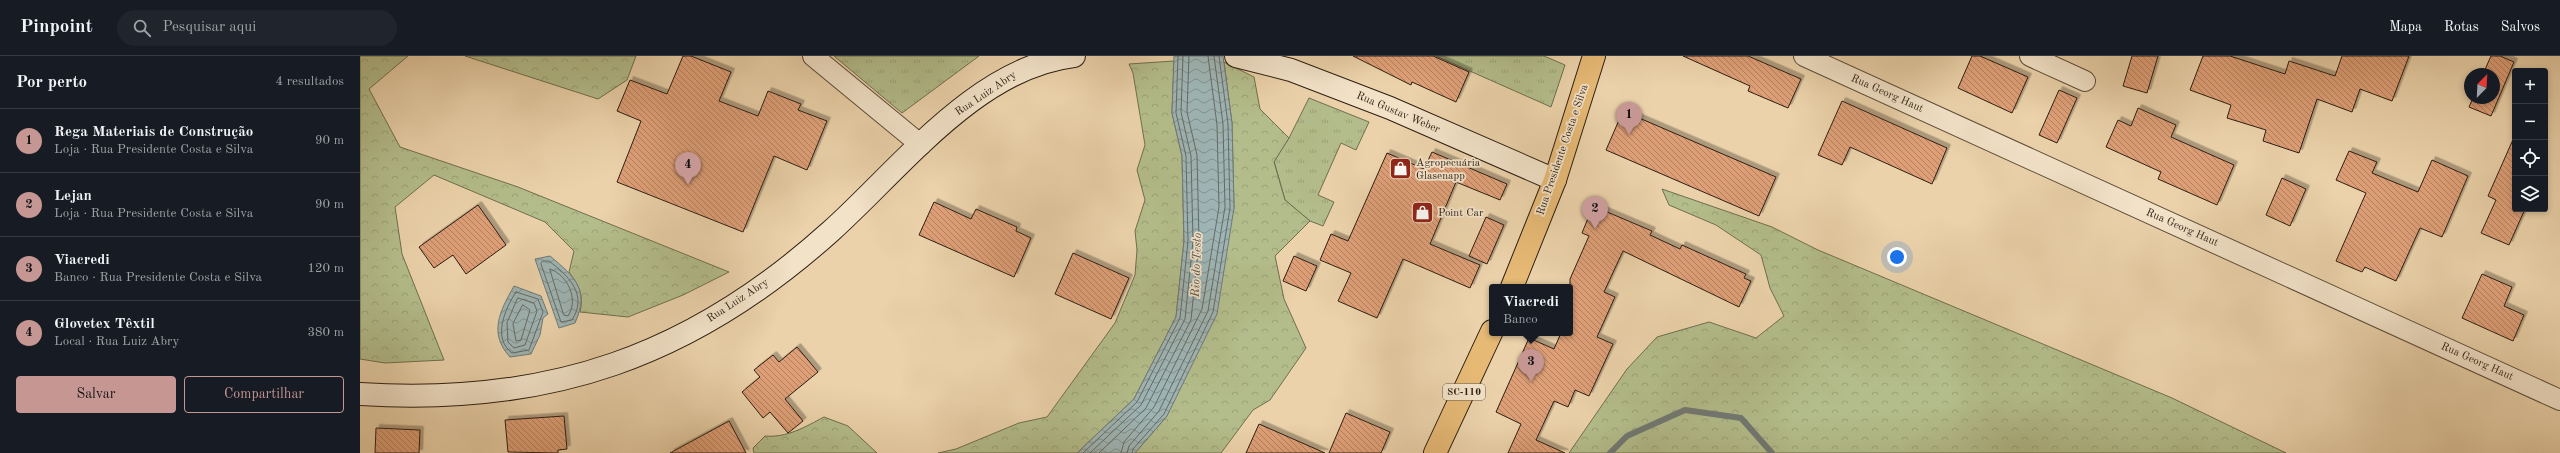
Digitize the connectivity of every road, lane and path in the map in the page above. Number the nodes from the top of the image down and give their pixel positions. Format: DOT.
graph roads {
  1 [pos="813,56"];
  2 [pos="1074,56"];
  3 [pos="1236,56"];
  4 [pos="1594,56"];
  5 [pos="1804,56"];
  6 [pos="2030,56"];
  7 [pos="1051,57"];
  8 [pos="2085,80"];
  9 [pos="921,145"];
  10 [pos="1555,180"];
  11 [pos="1513,284"];
  12 [pos="1490,336"];
  13 [pos="360,394"];
  14 [pos="2560,400"];
  15 [pos="1435,453"];
  1 -- 9 [label="street"];
  2 -- 7 [label="street"];
  3 -- 10 [label="street, Rua Gustav Weber"];
  4 -- 10 [label="main road, Rua Presidente Costa e Silva"];
  5 -- 14 [label="street, Rua Georg Haut"];
  6 -- 8 [label="street"];
  7 -- 9 [label="street, Rua Luiz Abry"];
  9 -- 13 [label="street, Rua Luiz Abry"];
  10 -- 11 [label="main road, Rua Presidente Costa e Silva"];
  12 -- 15 [label="main road, SC-110"];
}
